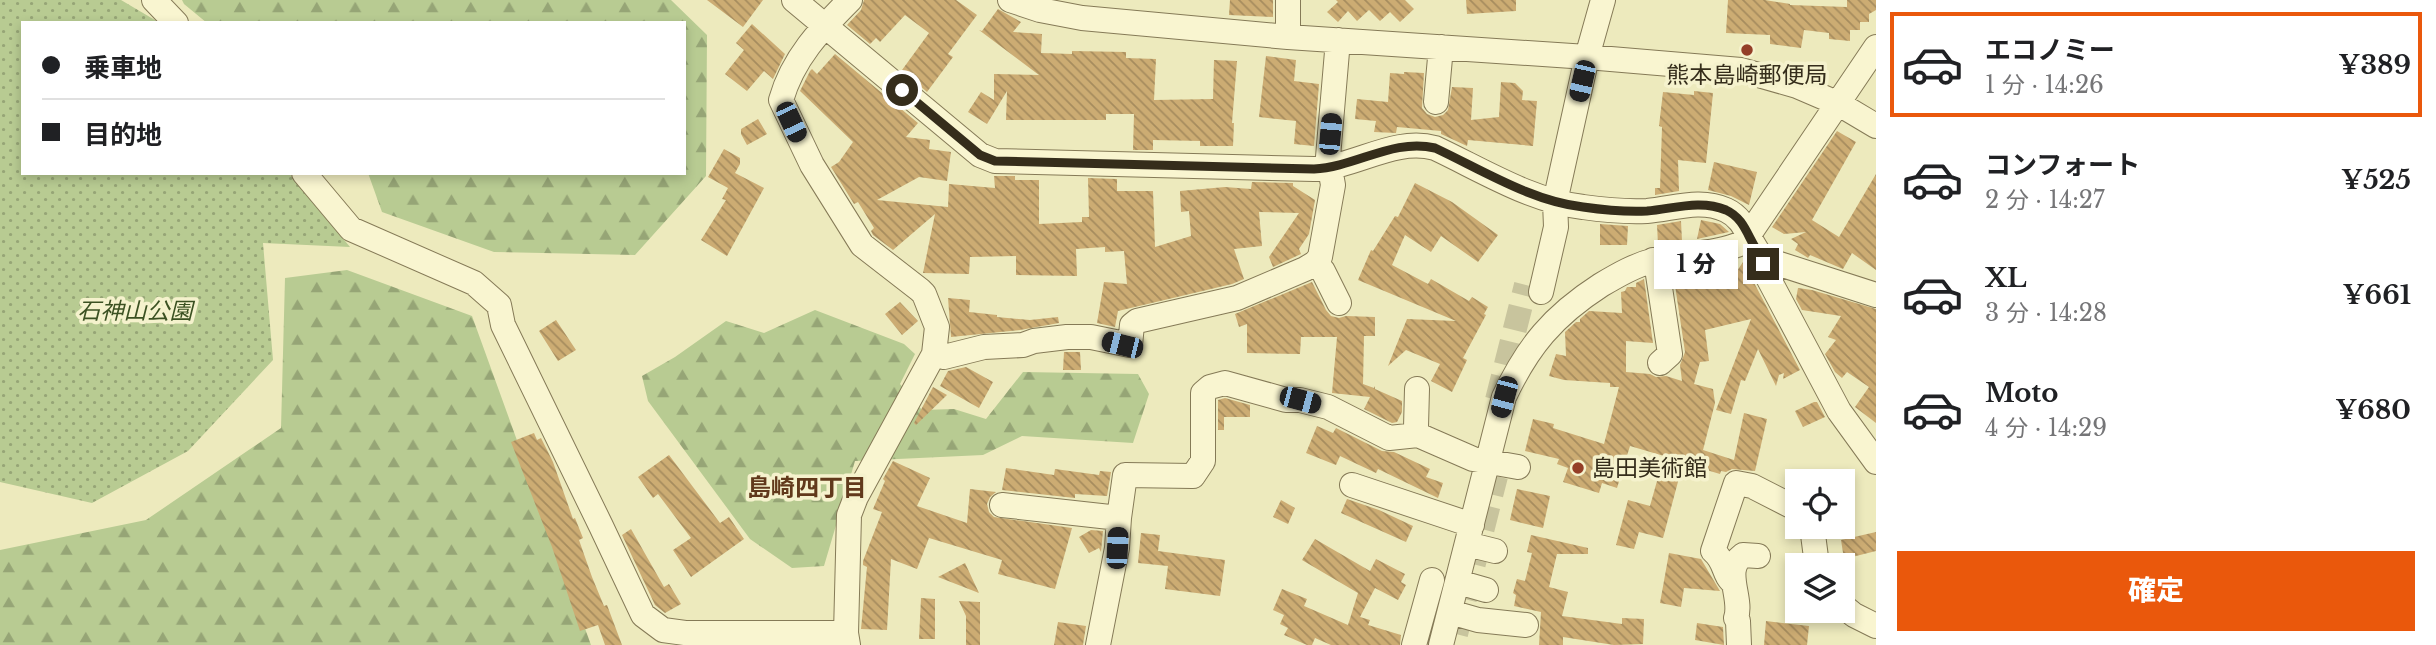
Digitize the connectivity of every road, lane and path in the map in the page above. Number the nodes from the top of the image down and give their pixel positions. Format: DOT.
graph roads {
  1 [pos="154,0"];
  2 [pos="794,0"];
  3 [pos="850,0"];
  4 [pos="1010,0"];
  5 [pos="1288,0"];
  6 [pos="1603,0"];
  7 [pos="1083,9"];
  8 [pos="174,21"];
  9 [pos="824,26"];
  10 [pos="1288,37"];
  11 [pos="1338,40"];
  12 [pos="1441,47"];
  13 [pos="1876,47"];
  14 [pos="1587,57"];
  15 [pos="1436,102"];
  16 [pos="1839,104"];
  17 [pos="1876,126"];
  18 [pos="1329,168"];
  19 [pos="306,175"];
  20 [pos="1555,202"];
  21 [pos="1750,238"];
  22 [pos="1764,259"];
  23 [pos="1653,260"];
  24 [pos="1315,263"];
  25 [pos="1534,288"];
  26 [pos="1876,295"];
  27 [pos="1339,303"];
  28 [pos="933,354"];
  29 [pos="1660,362"];
  30 [pos="1417,389"];
  31 [pos="1419,435"];
  32 [pos="1487,461"];
  33 [pos="1876,462"];
  34 [pos="1518,467"];
  35 [pos="1352,485"];
  36 [pos="1785,503"];
  37 [pos="1002,505"];
  38 [pos="1119,517"];
  39 [pos="1470,534"];
  40 [pos="1495,551"];
  41 [pos="1758,556"];
  42 [pos="1432,580"];
  43 [pos="1458,582"];
  44 [pos="1734,583"];
  45 [pos="1486,590"];
  46 [pos="1450,612"];
  47 [pos="1855,616"];
  48 [pos="1525,625"];
  49 [pos="1876,626"];
  50 [pos="847,639"];
  51 [pos="1098,645"];
  52 [pos="1414,645"];
  53 [pos="1441,645"];
  54 [pos="1739,645"];
  1 -- 8 [label="street"];
  2 -- 9 [label="street"];
  3 -- 9 [label="street"];
  4 -- 7 [label="street"];
  5 -- 10 [label="street"];
  6 -- 14 [label="street"];
  7 -- 10 [label="street"];
  9 -- 18 [label="street"];
  9 -- 28 [label="street"];
  10 -- 11 [label="street"];
  11 -- 12 [label="street"];
  11 -- 18 [label="street"];
  12 -- 14 [label="street"];
  12 -- 15 [label="street"];
  13 -- 16 [label="street"];
  14 -- 16 [label="street"];
  14 -- 20 [label="street"];
  16 -- 17 [label="street"];
  16 -- 21 [label="street"];
  18 -- 20 [label="street"];
  18 -- 24 [label="street"];
  19 -- 50 [label="street"];
  20 -- 21 [label="street"];
  20 -- 25 [label="street"];
  21 -- 22 [label="street"];
  21 -- 23 [label="street"];
  22 -- 26 [label="street"];
  22 -- 33 [label="street"];
  23 -- 29 [label="street"];
  23 -- 32 [label="street"];
  24 -- 27 [label="street"];
  24 -- 28 [label="street"];
  28 -- 50 [label="street"];
  30 -- 31 [label="street"];
  31 -- 32 [label="street"];
  31 -- 38 [label="street"];
  32 -- 34 [label="street"];
  32 -- 39 [label="street"];
  35 -- 39 [label="street"];
  36 -- 44 [label="street"];
  37 -- 38 [label="street"];
  38 -- 51 [label="street"];
  39 -- 40 [label="street"];
  39 -- 43 [label="street"];
  41 -- 44 [label="street"];
  42 -- 52 [label="street"];
  43 -- 45 [label="street"];
  43 -- 46 [label="street"];
  44 -- 54 [label="street"];
  46 -- 48 [label="street"];
  46 -- 53 [label="street"];
  47 -- 49 [label="street"];
}
